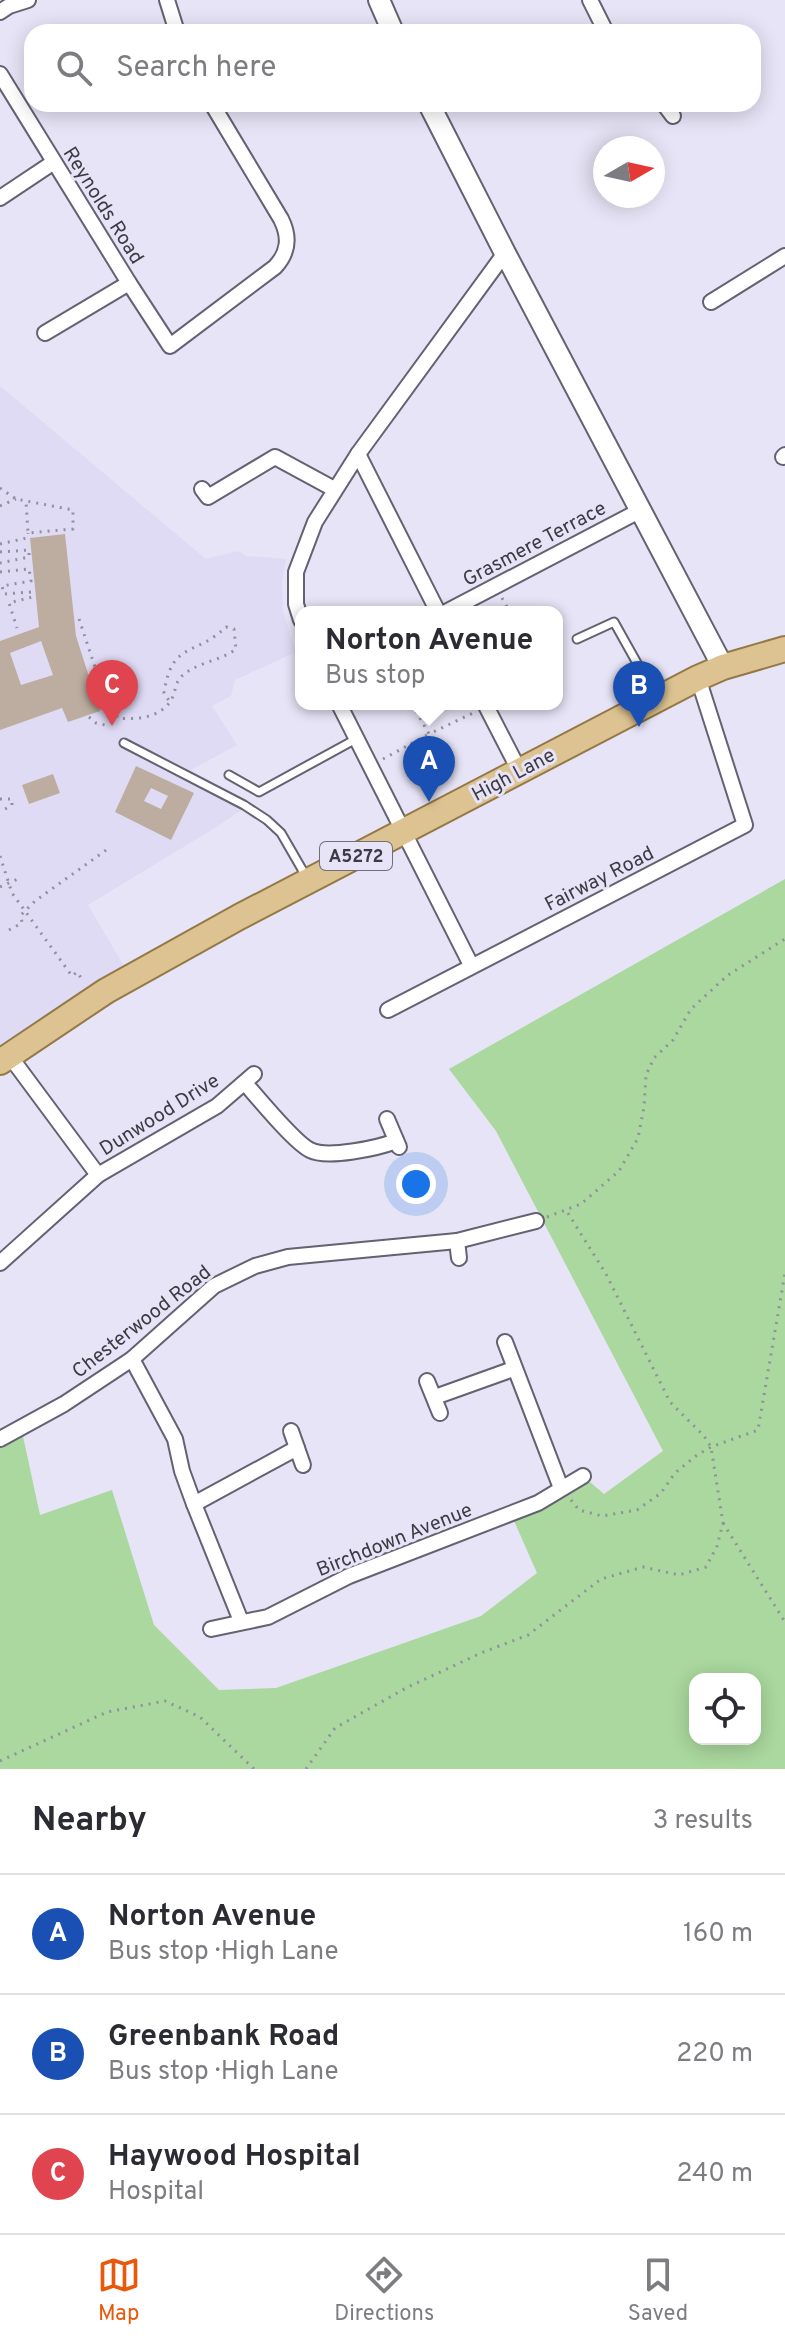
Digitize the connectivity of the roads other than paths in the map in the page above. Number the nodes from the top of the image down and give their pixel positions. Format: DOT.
graph roads {
  1 [pos="28,0"];
  2 [pos="167,0"];
  3 [pos="379,0"];
  4 [pos="590,0"];
  5 [pos="0,12"];
  6 [pos="174,24"];
  7 [pos="390,24"];
  8 [pos="602,24"];
  9 [pos="0,74"];
  10 [pos="217,112"];
  11 [pos="433,112"];
  12 [pos="54,162"];
  13 [pos="0,198"];
  14 [pos="505,253"];
  15 [pos="785,256"];
  16 [pos="129,283"];
  17 [pos="711,302"];
  18 [pos="45,333"];
  19 [pos="358,454"];
  20 [pos="202,489"];
  21 [pos="334,489"];
  22 [pos="641,510"];
  23 [pos="297,606"];
  24 [pos="435,606"];
  25 [pos="457,606"];
  26 [pos="577,639"];
  27 [pos="785,649"];
  28 [pos="723,667"];
  29 [pos="698,678"];
  30 [pos="657,699"];
  31 [pos="342,710"];
  32 [pos="489,710"];
  33 [pos="356,739"];
  34 [pos="124,743"];
  35 [pos="519,770"];
  36 [pos="229,775"];
  37 [pos="404,831"];
  38 [pos="309,881"];
  39 [pos="471,965"];
  40 [pos="388,1010"];
  41 [pos="4,1059"];
  42 [pos="387,1119"];
  43 [pos="98,1175"];
  44 [pos="536,1221"];
  45 [pos="457,1241"];
  46 [pos="459,1258"];
  47 [pos="0,1263"];
  48 [pos="505,1342"];
  49 [pos="132,1359"];
  50 [pos="513,1369"];
  51 [pos="427,1381"];
  52 [pos="435,1397"];
  53 [pos="440,1413"];
  54 [pos="291,1431"];
  55 [pos="0,1439"];
  56 [pos="297,1448"];
  57 [pos="303,1465"];
  58 [pos="583,1476"];
  59 [pos="561,1488"];
  60 [pos="194,1504"];
  61 [pos="241,1621"];
  62 [pos="211,1629"];
  1 -- 5 [label="street"];
  2 -- 6 [label="street"];
  3 -- 7 [label="street"];
  4 -- 8 [label="street"];
  9 -- 12 [label="street, Reynolds Road"];
  10 -- 16 [label="street, Reynolds Road"];
  11 -- 14 [label="street"];
  12 -- 13 [label="street"];
  12 -- 16 [label="street, Reynolds Road"];
  14 -- 19 [label="street"];
  14 -- 22 [label="street"];
  15 -- 17 [label="street"];
  16 -- 18 [label="street"];
  19 -- 21 [label="street"];
  19 -- 24 [label="street"];
  20 -- 21 [label="street"];
  21 -- 23 [label="street"];
  22 -- 25 [label="street, Grasmere Terrace"];
  22 -- 28 [label="street"];
  26 -- 30 [label="lane"];
  27 -- 28 [label="main road, High Lane / A5272"];
  28 -- 29 [label="main road, High Lane / A5272"];
  29 -- 30 [label="main road, High Lane / A5272"];
  29 -- 39 [label="street, Fairway Road"];
  30 -- 35 [label="main road, High Lane / A5272"];
  31 -- 33 [label="street"];
  32 -- 35 [label="street"];
  33 -- 36 [label="lane"];
  33 -- 37 [label="street"];
  34 -- 38 [label="lane"];
  35 -- 37 [label="main road, High Lane / A5272"];
  37 -- 38 [label="main road, High Lane / A5272"];
  37 -- 39 [label="street"];
  38 -- 41 [label="main road, High Lane / A5272"];
  39 -- 40 [label="street, Fairway Road"];
  41 -- 43 [label="street, Dunwood Drive"];
  42 -- 43 [label="street, Dunwood Drive"];
  43 -- 47 [label="street"];
  44 -- 45 [label="street, Chesterwood Road"];
  45 -- 46 [label="street"];
  45 -- 49 [label="street, Chesterwood Road"];
  48 -- 50 [label="street"];
  49 -- 55 [label="street, Chesterwood Road"];
  49 -- 60 [label="street"];
  50 -- 52 [label="street"];
  50 -- 59 [label="street"];
  51 -- 52 [label="street"];
  52 -- 53 [label="street"];
  54 -- 56 [label="street"];
  56 -- 57 [label="street"];
  56 -- 60 [label="street"];
  58 -- 59 [label="street, Birchdown Avenue"];
  59 -- 61 [label="street, Birchdown Avenue"];
  60 -- 61 [label="street"];
  61 -- 62 [label="street, Birchdown Avenue"];
}
